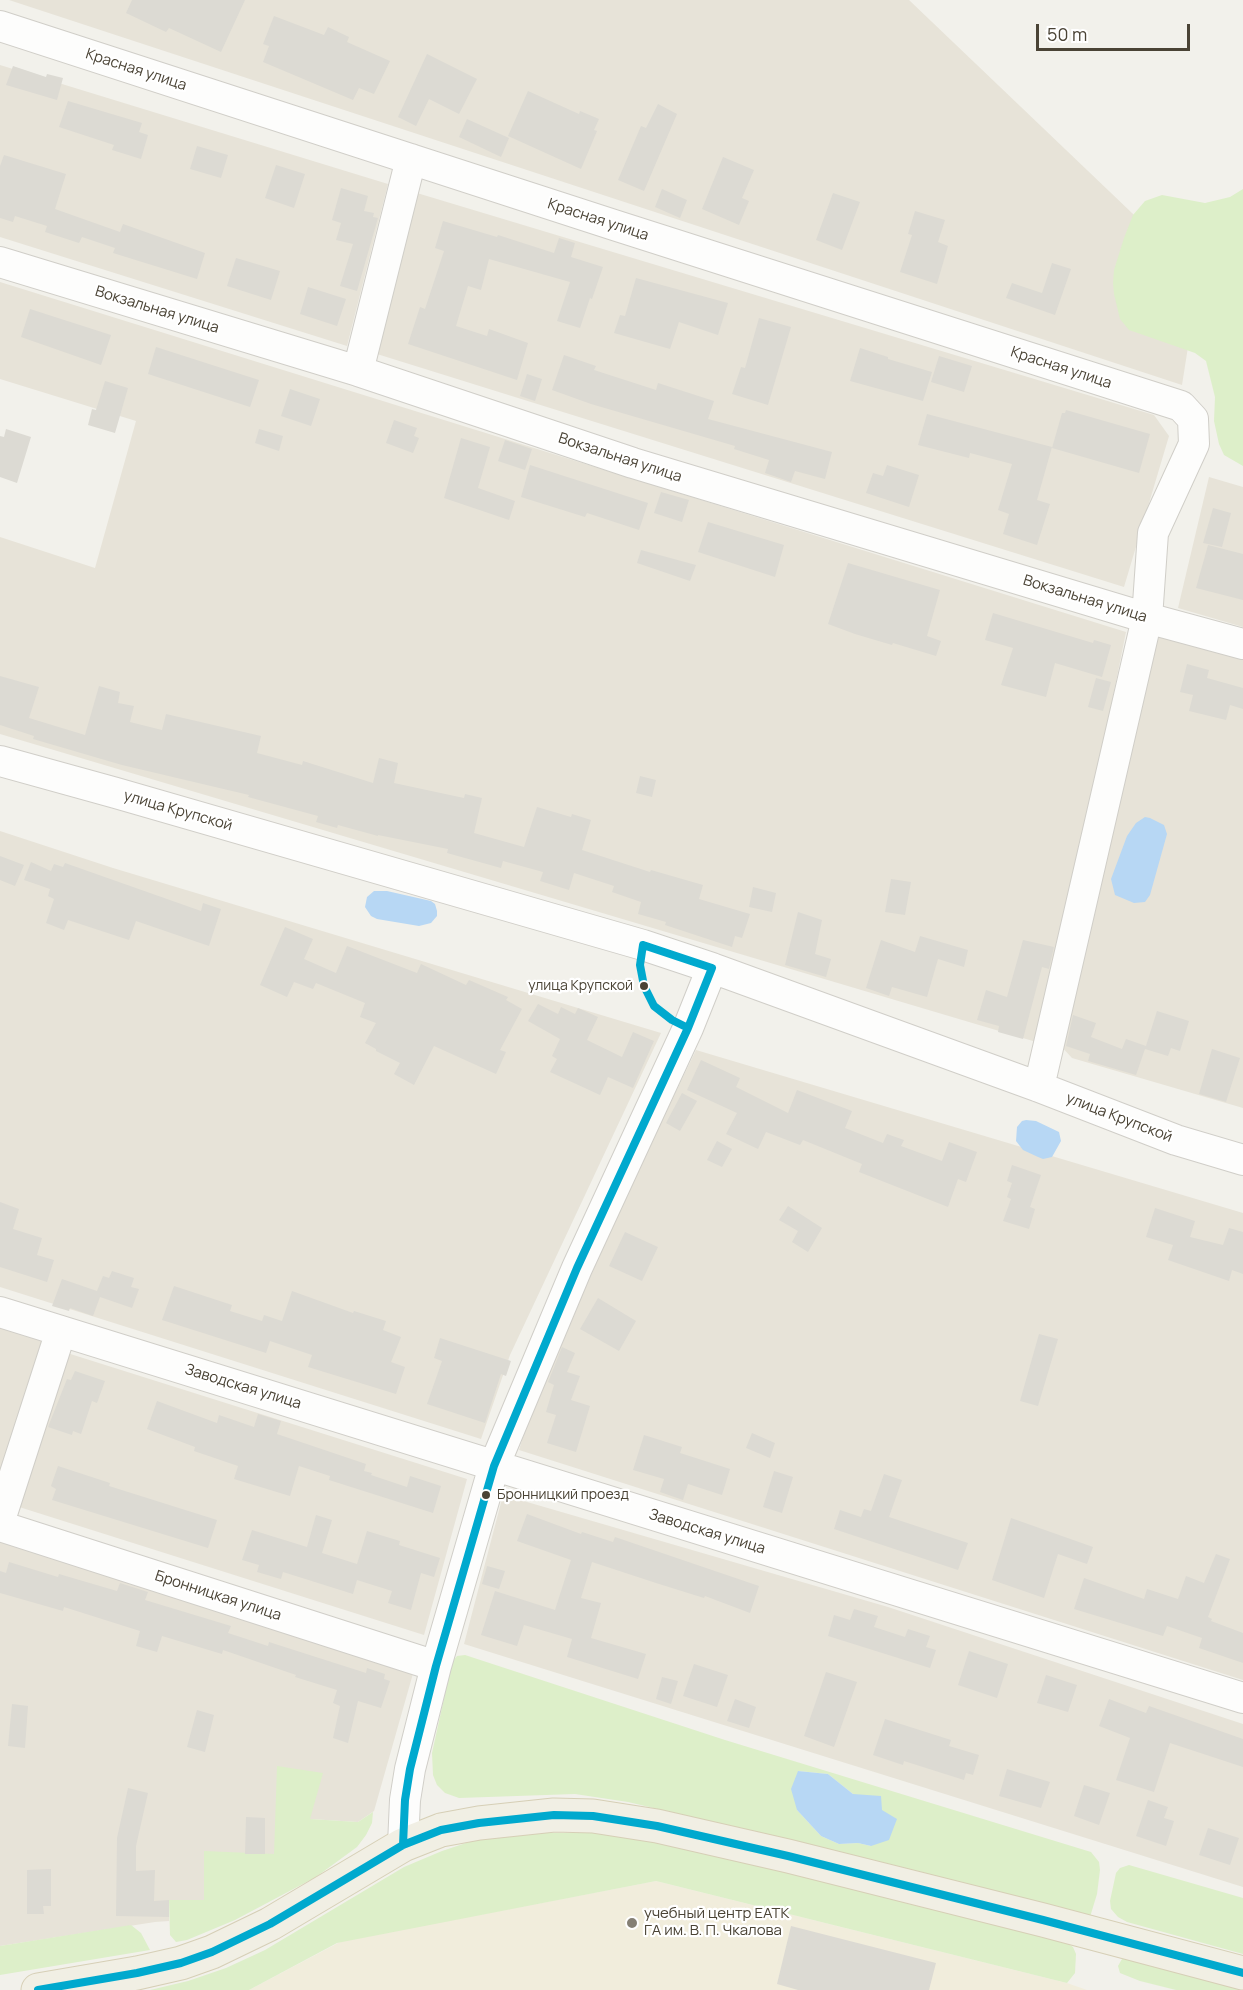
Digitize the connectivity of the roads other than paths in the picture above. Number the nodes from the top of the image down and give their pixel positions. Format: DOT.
graph roads {
  1 [pos="0,26"];
  2 [pos="411,159"];
  3 [pos="0,262"];
  4 [pos="358,371"];
  5 [pos="1147,618"];
  6 [pos="1243,644"];
  7 [pos="0,761"];
  8 [pos="712,968"];
  9 [pos="1039,1087"];
  10 [pos="1243,1160"];
  11 [pos="0,1312"];
  12 [pos="61,1330"];
  13 [pos="494,1466"];
  14 [pos="0,1520"];
  15 [pos="0,1526"];
  16 [pos="436,1666"];
  17 [pos="1243,1698"];
  18 [pos="403,1845"];
  19 [pos="1243,1973"];
  20 [pos="38,1990"];
  1 -- 2 [label="street, Красная улица"];
  2 -- 4 [label="street"];
  2 -- 5 [label="street, Красная улица"];
  3 -- 4 [label="street, Вокзальная улица"];
  4 -- 5 [label="street, Вокзальная улица"];
  5 -- 6 [label="street, Вокзальная улица"];
  5 -- 9 [label="street"];
  7 -- 8 [label="street, улица Крупской"];
  8 -- 9 [label="street, улица Крупской"];
  8 -- 13 [label="street"];
  9 -- 10 [label="street, улица Крупской"];
  11 -- 12 [label="street, Заводская улица"];
  12 -- 13 [label="street, Заводская улица"];
  12 -- 14 [label="street"];
  13 -- 16 [label="street"];
  13 -- 17 [label="street, Заводская улица"];
  15 -- 16 [label="street, Бронницкая улица"];
  16 -- 18 [label="street"];
  18 -- 19 [label="main road"];
  18 -- 20 [label="main road"];
}
